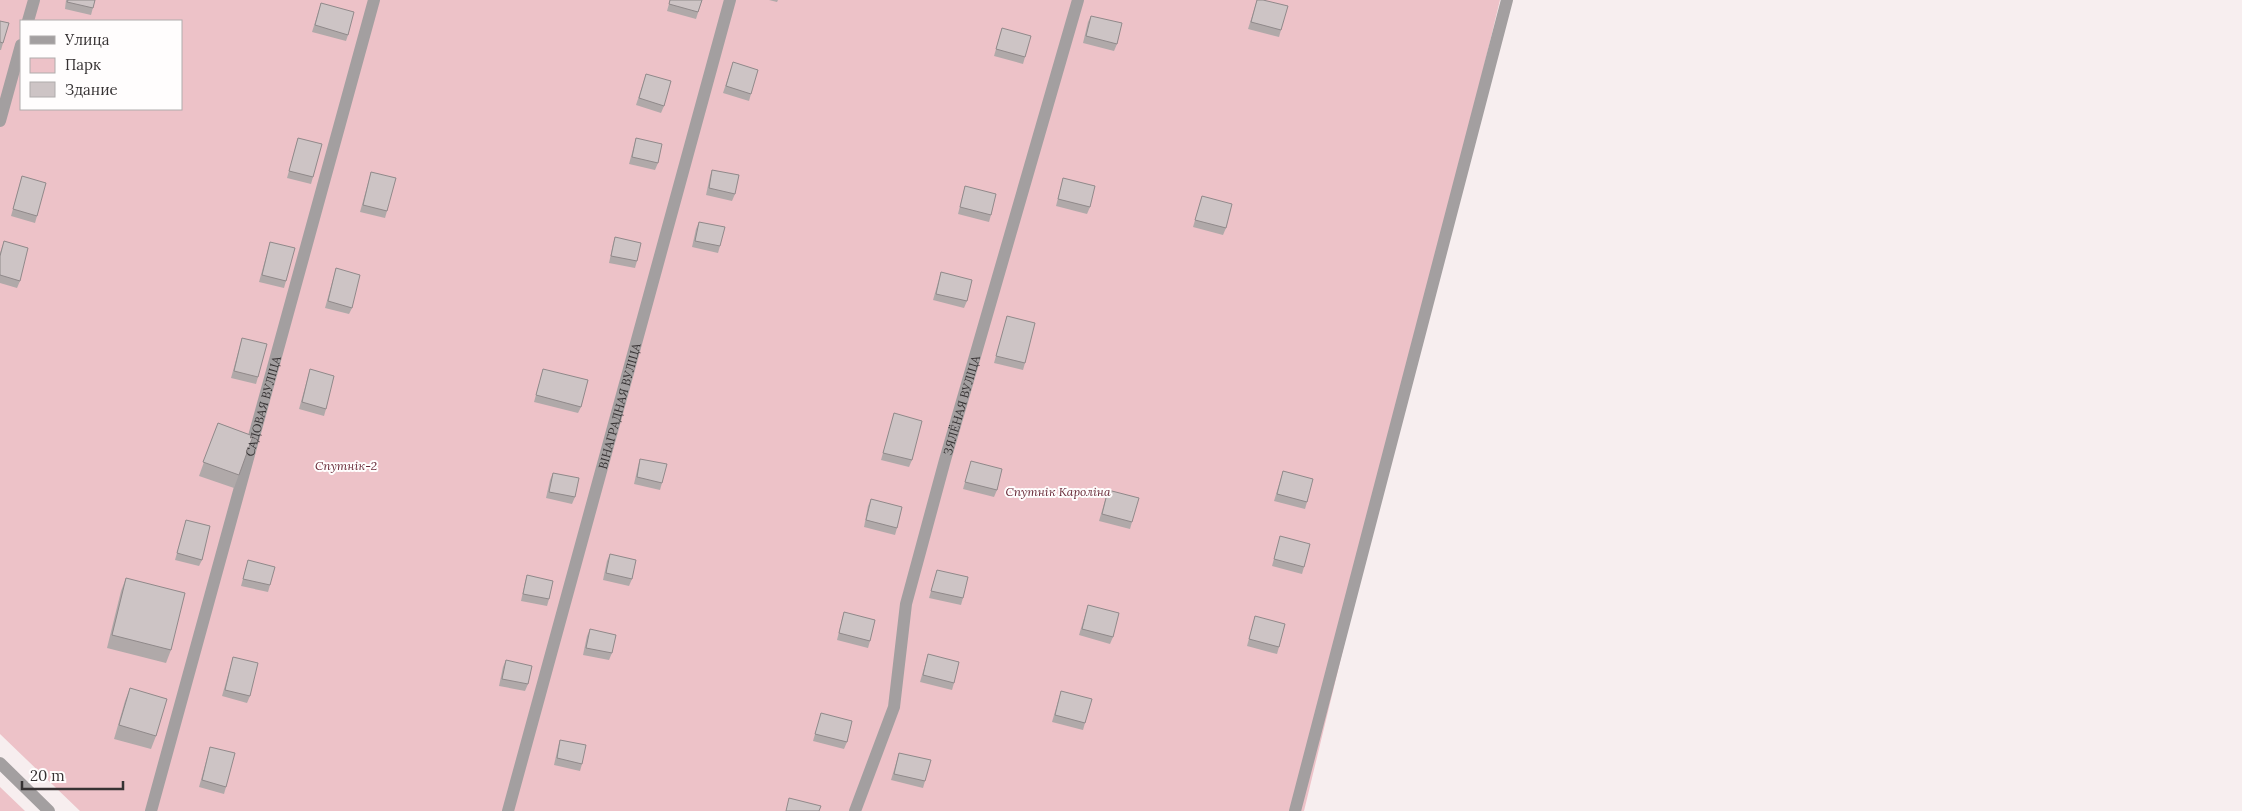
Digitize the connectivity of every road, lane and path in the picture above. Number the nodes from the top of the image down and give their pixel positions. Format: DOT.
graph roads {
  1 [pos="34,0"];
  2 [pos="374,0"];
  3 [pos="730,0"];
  4 [pos="1078,0"];
  5 [pos="1506,0"];
  6 [pos="28,20"];
  7 [pos="20,49"];
  8 [pos="0,121"];
  9 [pos="0,763"];
  10 [pos="49,811"];
  11 [pos="151,811"];
  12 [pos="508,811"];
  13 [pos="855,811"];
  14 [pos="1295,811"];
  1 -- 6 [label="street"];
  2 -- 11 [label="street, САДОВАЯ ВУЛІЦА"];
  3 -- 12 [label="street, ВІНАГРАДНАЯ ВУЛІЦА"];
  4 -- 13 [label="street, ЗЯЛЁНАЯ ВУЛІЦА"];
  5 -- 14 [label="street"];
  7 -- 8 [label="street"];
  9 -- 10 [label="street"];
}
